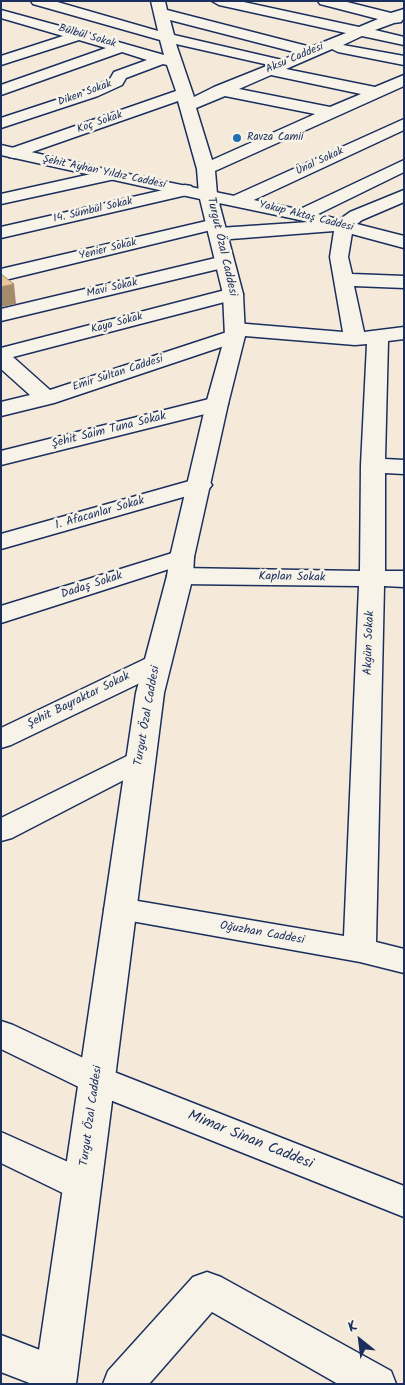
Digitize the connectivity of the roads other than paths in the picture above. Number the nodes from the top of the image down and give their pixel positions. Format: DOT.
graph roads {
  1 [pos="38,1"];
  2 [pos="141,1"];
  3 [pos="219,1"];
  4 [pos="325,1"];
  5 [pos="159,6"];
  6 [pos="1,14"];
  7 [pos="400,17"];
  8 [pos="116,22"];
  9 [pos="358,32"];
  10 [pos="80,35"];
  11 [pos="168,38"];
  12 [pos="404,41"];
  13 [pos="10,42"];
  14 [pos="327,45"];
  15 [pos="123,47"];
  16 [pos="35,50"];
  17 [pos="312,52"];
  18 [pos="1,61"];
  19 [pos="168,61"];
  20 [pos="404,61"];
  21 [pos="286,62"];
  22 [pos="267,70"];
  23 [pos="401,81"];
  24 [pos="1,90"];
  25 [pos="220,90"];
  26 [pos="376,92"];
  27 [pos="186,99"];
  28 [pos="330,112"];
  29 [pos="310,121"];
  30 [pos="1,122"];
  31 [pos="404,124"];
  32 [pos="372,139"];
  33 [pos="8,151"];
  34 [pos="33,158"];
  35 [pos="1,165"];
  36 [pos="404,165"];
  37 [pos="109,175"];
  38 [pos="200,184"];
  39 [pos="404,195"];
  40 [pos="1,198"];
  41 [pos="237,201"];
  42 [pos="302,215"];
  43 [pos="344,225"];
  44 [pos="216,229"];
  45 [pos="1,233"];
  46 [pos="404,242"];
  47 [pos="224,262"];
  48 [pos="1,275"];
  49 [pos="344,280"];
  50 [pos="404,282"];
  51 [pos="233,294"];
  52 [pos="1,315"];
  53 [pos="235,333"];
  54 [pos="404,333"];
  55 [pos="366,338"];
  56 [pos="1,356"];
  57 [pos="46,398"];
  58 [pos="218,404"];
  59 [pos="1,409"];
  60 [pos="1,458"];
  61 [pos="373,465"];
  62 [pos="404,467"];
  63 [pos="200,485"];
  64 [pos="1,542"];
  65 [pos="181,567"];
  66 [pos="404,579"];
  67 [pos="372,580"];
  68 [pos="1,615"];
  69 [pos="157,664"];
  70 [pos="1,739"];
  71 [pos="139,762"];
  72 [pos="1,831"];
  73 [pos="120,909"];
  74 [pos="360,950"];
  75 [pos="404,961"];
  76 [pos="1,1034"];
  77 [pos="97,1080"];
  78 [pos="1,1146"];
  79 [pos="82,1185"];
  80 [pos="404,1202"];
  81 [pos="1,1353"];
  82 [pos="56,1380"];
  83 [pos="123,1384"];
  84 [pos="376,1384"];
  1 -- 8 [label="street"];
  2 -- 5 [label="street"];
  3 -- 9 [label="street"];
  4 -- 7 [label="street"];
  5 -- 11 [label="street, Turgut Özal Caddesi"];
  5 -- 17 [label="street"];
  6 -- 10 [label="street, Bülbül Sokak"];
  7 -- 9 [label="street, Aksu Caddesi"];
  8 -- 10 [label="street"];
  8 -- 11 [label="street"];
  9 -- 12 [label="street"];
  9 -- 14 [label="street, Aksu Caddesi"];
  10 -- 15 [label="street, Bülbül Sokak"];
  10 -- 16 [label="street"];
  11 -- 19 [label="street, Turgut Özal Caddesi"];
  11 -- 21 [label="street"];
  13 -- 16 [label="street"];
  14 -- 17 [label="street, Aksu Caddesi"];
  14 -- 20 [label="street"];
  15 -- 19 [label="street, Bülbül Sokak"];
  15 -- 24 [label="street"];
  16 -- 18 [label="street"];
  17 -- 21 [label="street, Aksu Caddesi"];
  19 -- 27 [label="street, Turgut Özal Caddesi"];
  19 -- 30 [label="street, Diken Sokak"];
  21 -- 22 [label="street, Aksu Caddesi"];
  21 -- 23 [label="street"];
  22 -- 25 [label="street, Aksu Caddesi"];
  22 -- 26 [label="street"];
  23 -- 26 [label="street, 14. Sümbül Sokak"];
  25 -- 27 [label="street, Aksu Caddesi"];
  25 -- 28 [label="street"];
  26 -- 28 [label="street, 14. Sümbül Sokak"];
  27 -- 33 [label="street, Koç Sokak"];
  27 -- 38 [label="street, Turgut Özal Caddesi"];
  28 -- 29 [label="street, 14. Sümbül Sokak"];
  29 -- 32 [label="street"];
  29 -- 38 [label="street, 14. Sümbül Sokak"];
  31 -- 32 [label="street, Ünal Sokak"];
  32 -- 41 [label="street, Ünal Sokak"];
  33 -- 34 [label="street, Şehit Ayhan Yıldız Caddesi"];
  34 -- 35 [label="street"];
  34 -- 37 [label="street, Şehit Ayhan Yıldız Caddesi"];
  36 -- 42 [label="street"];
  37 -- 38 [label="street, Şehit Ayhan Yıldız Caddesi"];
  37 -- 40 [label="street"];
  38 -- 41 [label="street, Yakup Aktaş Caddesi"];
  38 -- 44 [label="street, Turgut Özal Caddesi"];
  38 -- 45 [label="street, 14. Sümbül Sokak"];
  39 -- 43 [label="street"];
  41 -- 42 [label="street, Yakup Aktaş Caddesi"];
  42 -- 43 [label="street, Yakup Aktaş Caddesi"];
  43 -- 44 [label="street, Yenier Sokak"];
  43 -- 46 [label="street, Yakup Aktaş Caddesi"];
  43 -- 49 [label="street, Akgün Sokak"];
  44 -- 47 [label="street, Turgut Özal Caddesi"];
  44 -- 48 [label="street, Yenier Sokak"];
  47 -- 51 [label="street, Turgut Özal Caddesi"];
  47 -- 52 [label="street, Mavi Sokak"];
  49 -- 50 [label="street"];
  49 -- 55 [label="street, Akgün Sokak"];
  51 -- 53 [label="street, Turgut Özal Caddesi"];
  51 -- 56 [label="street, Kaya Sokak"];
  53 -- 55 [label="street"];
  53 -- 57 [label="street, Emir Sultan Caddesi"];
  53 -- 58 [label="street, Turgut Özal Caddesi"];
  54 -- 55 [label="street"];
  55 -- 61 [label="street, Akgün Sokak"];
  56 -- 57 [label="street"];
  57 -- 59 [label="street, Emir Sultan Caddesi"];
  58 -- 60 [label="street, Şehit Saim Tuna Sokak"];
  58 -- 63 [label="street, Turgut Özal Caddesi"];
  61 -- 62 [label="street"];
  61 -- 67 [label="street, Akgün Sokak"];
  63 -- 64 [label="street, 1. Afacanlar Sokak"];
  63 -- 65 [label="street, Turgut Özal Caddesi"];
  65 -- 67 [label="street, Kaplan Sokak"];
  65 -- 68 [label="street, Dadaş Sokak"];
  65 -- 69 [label="street, Turgut Özal Caddesi"];
  66 -- 67 [label="street, Kaplan Sokak"];
  67 -- 74 [label="street, Akgün Sokak"];
  69 -- 70 [label="street, Şehit Bayraktar Sokak"];
  69 -- 71 [label="street, Turgut Özal Caddesi"];
  71 -- 72 [label="street"];
  71 -- 73 [label="street, Turgut Özal Caddesi"];
  73 -- 74 [label="street, Oğuzhan Caddesi"];
  73 -- 77 [label="street, Turgut Özal Caddesi"];
  74 -- 75 [label="street, Oğuzhan Caddesi"];
  76 -- 77 [label="street, Mimar Sinan Caddesi"];
  77 -- 79 [label="street, Turgut Özal Caddesi"];
  77 -- 80 [label="street, Mimar Sinan Caddesi"];
  78 -- 79 [label="street"];
  79 -- 82 [label="street, Turgut Özal Caddesi"];
  81 -- 82 [label="street"];
  83 -- 84 [label="street"];
}
